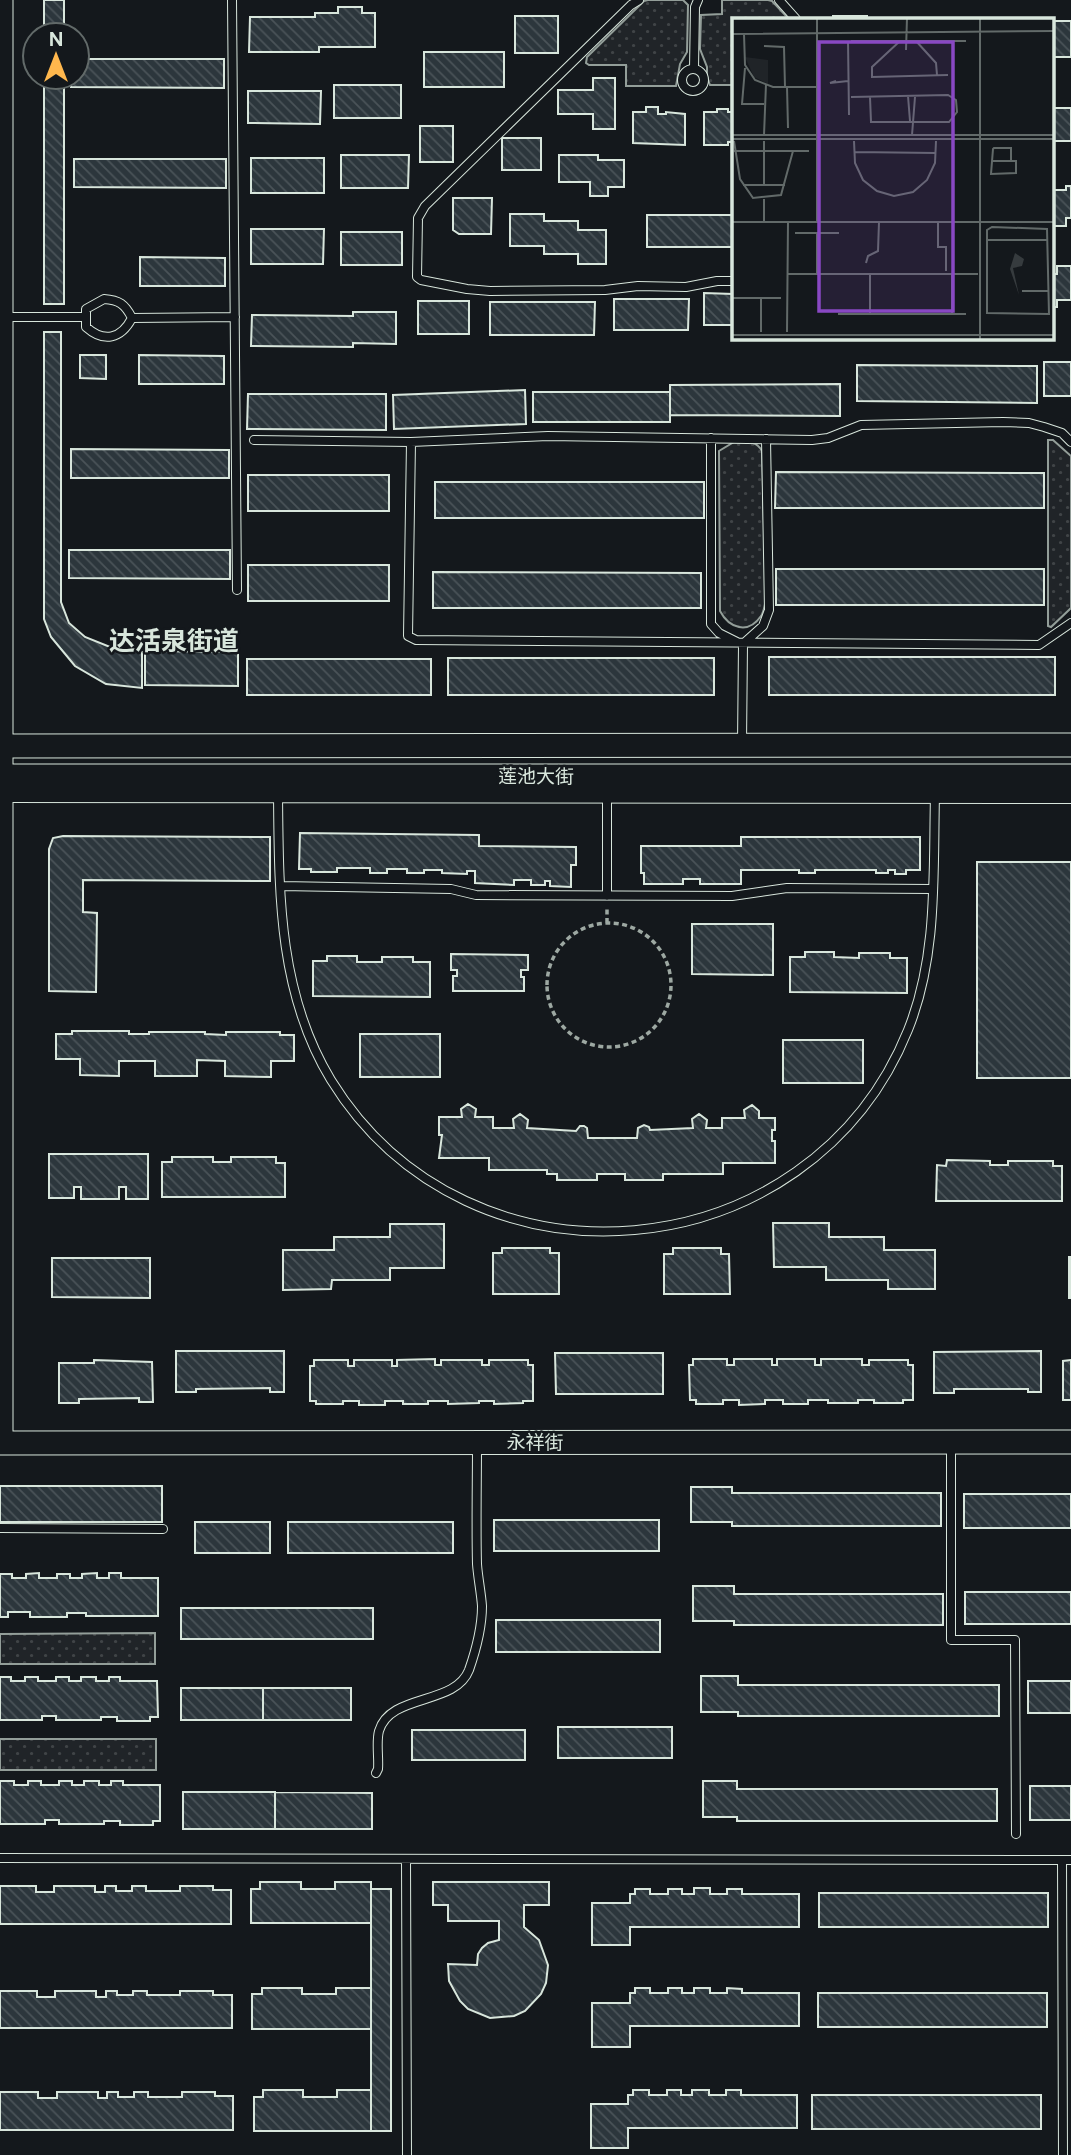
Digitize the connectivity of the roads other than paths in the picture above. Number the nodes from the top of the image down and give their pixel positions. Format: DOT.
graph roads {
  1 [pos="1,0"];
  2 [pos="232,0"];
  3 [pos="639,0"];
  4 [pos="698,0"];
  5 [pos="779,0"];
  6 [pos="795,18"];
  7 [pos="694,69"];
  8 [pos="732,281"];
  9 [pos="1,317"];
  10 [pos="86,317"];
  11 [pos="235,317"];
  12 [pos="132,318"];
  13 [pos="711,438"];
  14 [pos="766,439"];
  15 [pos="254,440"];
  16 [pos="411,442"];
  17 [pos="1071,442"];
  18 [pos="237,590"];
  19 [pos="1071,623"];
  20 [pos="743,644"];
  21 [pos="1,746"];
  22 [pos="742,746"];
  23 [pos="1071,746"];
  24 [pos="1071,776"];
  25 [pos="1,785"];
  26 [pos="278,794"];
  27 [pos="607,794"];
  28 [pos="935,795"];
  29 [pos="1071,795"];
  30 [pos="281,886"];
  31 [pos="932,889"];
  32 [pos="607,896"];
  33 [pos="477,1442"];
  34 [pos="951,1442"];
  35 [pos="1071,1442"];
  36 [pos="0,1443"];
  37 [pos="0,1528"];
  38 [pos="163,1529"];
  39 [pos="376,1773"];
  40 [pos="1016,1834"];
  41 [pos="0,1858"];
  42 [pos="406,1859"];
  43 [pos="1066,1860"];
  44 [pos="407,2155"];
  45 [pos="1063,2155"];
  1 -- 9 [label="street"];
  2 -- 11 [label="lane"];
  3 -- 8 [label="lane"];
  4 -- 7 [label="lane"];
  5 -- 6 [label="lane"];
  9 -- 10 [label="lane"];
  9 -- 21 [label="street"];
  10 -- 12 [label="lane"];
  10 -- 12 [label="lane"];
  11 -- 12 [label="lane"];
  11 -- 18 [label="lane"];
  13 -- 14 [label="lane"];
  13 -- 16 [label="lane"];
  13 -- 20 [label="lane"];
  14 -- 17 [label="lane"];
  14 -- 20 [label="lane"];
  15 -- 16 [label="lane"];
  16 -- 20 [label="lane"];
  19 -- 20 [label="lane"];
  20 -- 22 [label="lane"];
  21 -- 22 [label="street, 莲池大街"];
  21 -- 25 [label="street"];
  22 -- 23 [label="street, 莲池大街"];
  24 -- 25 [label="street, 莲池大街"];
  25 -- 26 [label="street"];
  25 -- 36 [label="street"];
  26 -- 27 [label="street"];
  26 -- 30 [label="lane"];
  27 -- 28 [label="street"];
  27 -- 32 [label="lane"];
  28 -- 29 [label="street"];
  28 -- 31 [label="lane"];
  30 -- 31 [label="lane"];
  30 -- 32 [label="lane"];
  31 -- 32 [label="lane"];
  33 -- 34 [label="street, 永祥街"];
  33 -- 36 [label="street, 永祥街"];
  33 -- 39 [label="lane"];
  34 -- 35 [label="street, 永祥街"];
  34 -- 40 [label="lane"];
  37 -- 38 [label="lane"];
  41 -- 42 [label="lane"];
  42 -- 43 [label="lane"];
  42 -- 44 [label="lane"];
  43 -- 45 [label="lane"];
}
